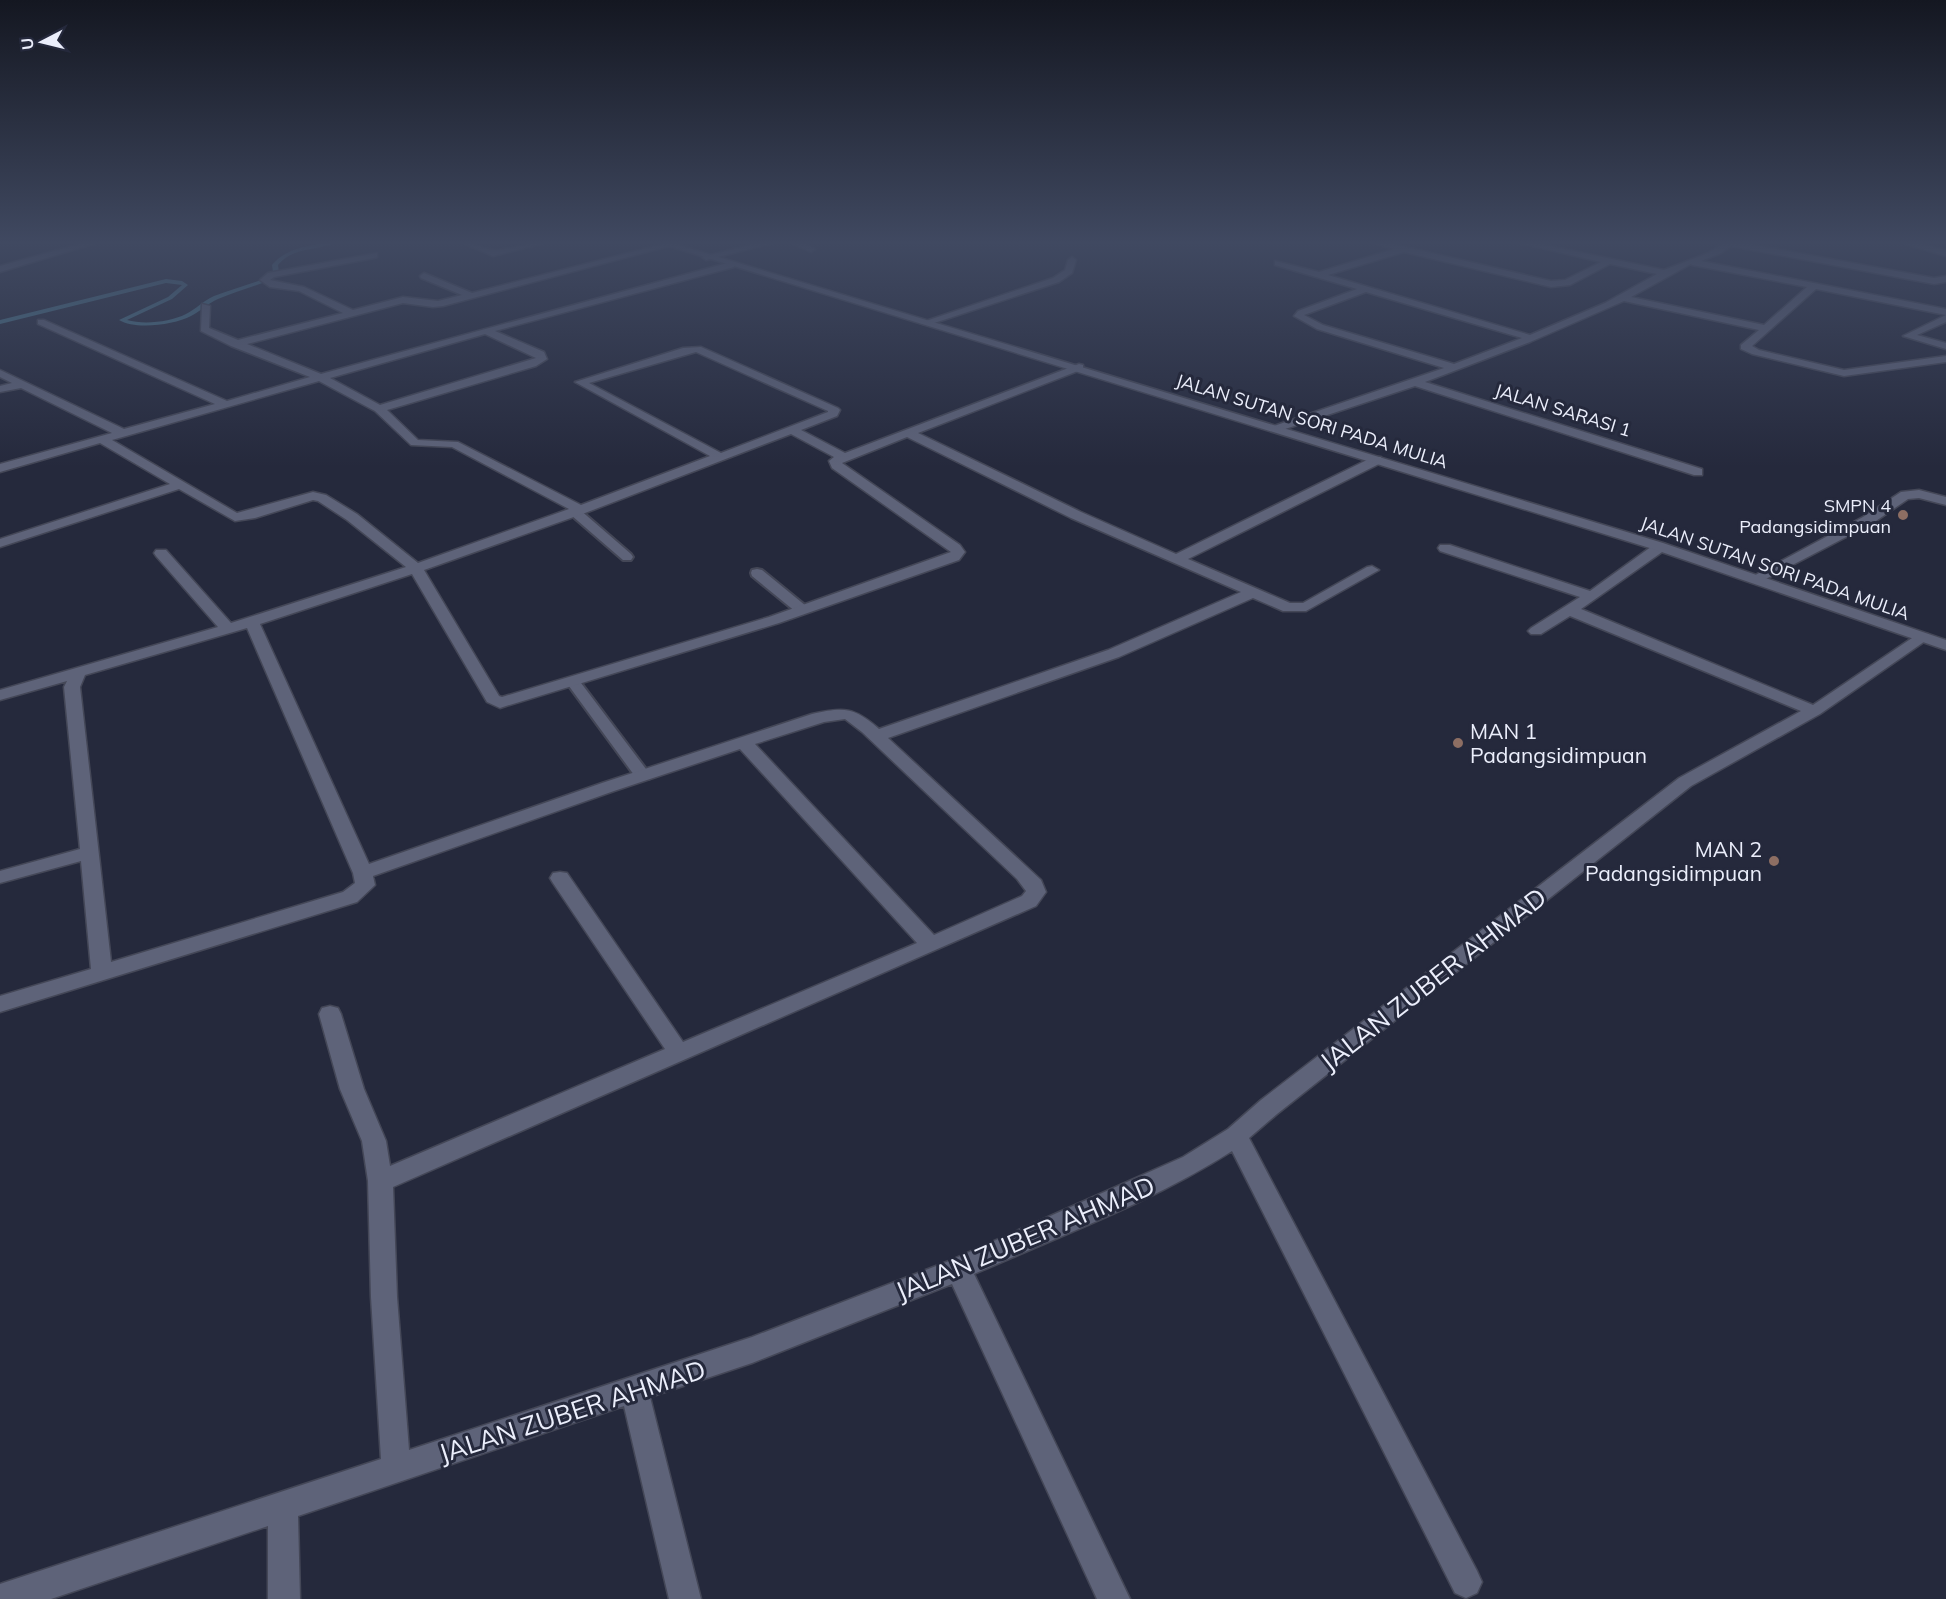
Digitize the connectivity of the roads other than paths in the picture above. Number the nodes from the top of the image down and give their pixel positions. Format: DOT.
graph roads {
  1 [pos="204,318"];
  2 [pos="334,318"];
  3 [pos="536,318"];
  4 [pos="907,318"];
  5 [pos="941,318"];
  6 [pos="1302,318"];
  7 [pos="1462,318"];
  8 [pos="1578,318"];
  9 [pos="1716,318"];
  10 [pos="1777,318"];
  11 [pos="1946,318"];
  12 [pos="41,322"];
  13 [pos="925,323"];
  14 [pos="1765,328"];
  15 [pos="486,331"];
  16 [pos="1531,338"];
  17 [pos="235,344"];
  18 [pos="1946,346"];
  19 [pos="1946,359"];
  20 [pos="1079,367"];
  21 [pos="1455,368"];
  22 [pos="0,373"];
  23 [pos="321,378"];
  24 [pos="1417,383"];
  25 [pos="24,384"];
  26 [pos="0,389"];
  27 [pos="227,405"];
  28 [pos="379,409"];
  29 [pos="1275,429"];
  30 [pos="792,430"];
  31 [pos="908,433"];
  32 [pos="124,434"];
  33 [pos="103,440"];
  34 [pos="841,456"];
  35 [pos="720,457"];
  36 [pos="1377,460"];
  37 [pos="0,468"];
  38 [pos="1698,472"];
  39 [pos="180,486"];
  40 [pos="1946,501"];
  41 [pos="577,511"];
  42 [pos="0,543"];
  43 [pos="1660,547"];
  44 [pos="1445,548"];
  45 [pos="161,554"];
  46 [pos="627,557"];
  47 [pos="1175,560"];
  48 [pos="416,568"];
  49 [pos="1372,570"];
  50 [pos="757,573"];
  51 [pos="1755,579"];
  52 [pos="1251,593"];
  53 [pos="1592,596"];
  54 [pos="801,609"];
  55 [pos="1569,610"];
  56 [pos="252,621"];
  57 [pos="227,628"];
  58 [pos="1536,631"];
  59 [pos="1935,641"];
  60 [pos="78,674"];
  61 [pos="573,682"];
  62 [pos="0,695"];
  63 [pos="1814,711"];
  64 [pos="876,736"];
  65 [pos="744,743"];
  66 [pos="643,776"];
  67 [pos="90,852"];
  68 [pos="363,873"];
  69 [pos="0,877"];
  70 [pos="560,878"];
  71 [pos="931,945"];
  72 [pos="102,973"];
  73 [pos="0,1004"];
  74 [pos="330,1014"];
  75 [pos="679,1053"];
  76 [pos="1236,1136"];
  77 [pos="380,1181"];
  78 [pos="958,1269"];
  79 [pos="634,1389"];
  80 [pos="396,1469"];
  81 [pos="283,1508"];
  82 [pos="1466,1582"];
  83 [pos="3,1599"];
  84 [pos="284,1599"];
  85 [pos="685,1599"];
  86 [pos="1114,1599"];
  1 -- 17 [label="street"];
  2 -- 17 [label="street"];
  3 -- 15 [label="street"];
  4 -- 13 [label="street, JALAN SUTAN SORI PADA MULIA"];
  5 -- 13 [label="street"];
  6 -- 21 [label="street"];
  7 -- 16 [label="street"];
  8 -- 16 [label="street"];
  9 -- 14 [label="street"];
  10 -- 14 [label="street"];
  11 -- 18 [label="street"];
  12 -- 27 [label="street"];
  13 -- 20 [label="street, JALAN SUTAN SORI PADA MULIA"];
  14 -- 19 [label="street"];
  15 -- 23 [label="street"];
  15 -- 28 [label="street"];
  16 -- 21 [label="street"];
  17 -- 23 [label="street"];
  20 -- 29 [label="street, JALAN SUTAN SORI PADA MULIA"];
  20 -- 31 [label="street"];
  21 -- 24 [label="street"];
  22 -- 25 [label="street"];
  23 -- 27 [label="street"];
  23 -- 28 [label="street"];
  24 -- 29 [label="street"];
  24 -- 38 [label="street, JALAN SARASI 1"];
  25 -- 26 [label="street"];
  25 -- 32 [label="street"];
  27 -- 32 [label="street"];
  28 -- 41 [label="street"];
  29 -- 36 [label="street, JALAN SUTAN SORI PADA MULIA"];
  30 -- 34 [label="street"];
  30 -- 35 [label="street"];
  30 -- 35 [label="street"];
  31 -- 34 [label="street"];
  31 -- 47 [label="street"];
  32 -- 33 [label="street"];
  33 -- 37 [label="street"];
  33 -- 39 [label="street"];
  34 -- 54 [label="street"];
  35 -- 41 [label="street"];
  36 -- 43 [label="street, JALAN SUTAN SORI PADA MULIA"];
  36 -- 47 [label="street"];
  39 -- 42 [label="street"];
  39 -- 48 [label="street"];
  40 -- 51 [label="street"];
  41 -- 46 [label="lane"];
  41 -- 48 [label="street"];
  43 -- 51 [label="street, JALAN SUTAN SORI PADA MULIA"];
  43 -- 53 [label="street"];
  44 -- 53 [label="street"];
  45 -- 57 [label="street"];
  47 -- 52 [label="street"];
  48 -- 56 [label="street"];
  48 -- 61 [label="street"];
  49 -- 52 [label="street"];
  50 -- 54 [label="lane"];
  51 -- 59 [label="street, JALAN SUTAN SORI PADA MULIA"];
  52 -- 64 [label="street"];
  53 -- 55 [label="street"];
  54 -- 61 [label="street"];
  55 -- 58 [label="street"];
  55 -- 63 [label="street"];
  56 -- 57 [label="street"];
  56 -- 68 [label="street"];
  57 -- 60 [label="street"];
  59 -- 63 [label="street, JALAN ZUBER AHMAD"];
  60 -- 62 [label="street"];
  60 -- 67 [label="street"];
  61 -- 66 [label="lane"];
  63 -- 76 [label="street, JALAN ZUBER AHMAD"];
  64 -- 65 [label="street"];
  64 -- 71 [label="street"];
  65 -- 66 [label="street"];
  65 -- 71 [label="street"];
  66 -- 68 [label="street"];
  67 -- 69 [label="street"];
  67 -- 72 [label="street"];
  68 -- 72 [label="street"];
  70 -- 75 [label="street"];
  71 -- 75 [label="street"];
  72 -- 73 [label="street"];
  74 -- 77 [label="street"];
  75 -- 77 [label="street"];
  76 -- 78 [label="street, JALAN ZUBER AHMAD"];
  76 -- 82 [label="street"];
  77 -- 80 [label="street"];
  78 -- 79 [label="street, JALAN ZUBER AHMAD"];
  78 -- 86 [label="street"];
  79 -- 80 [label="street, JALAN ZUBER AHMAD"];
  79 -- 85 [label="street"];
  80 -- 81 [label="street, JALAN ZUBER AHMAD"];
  81 -- 83 [label="street, JALAN ZUBER AHMAD"];
  81 -- 84 [label="street"];
}
